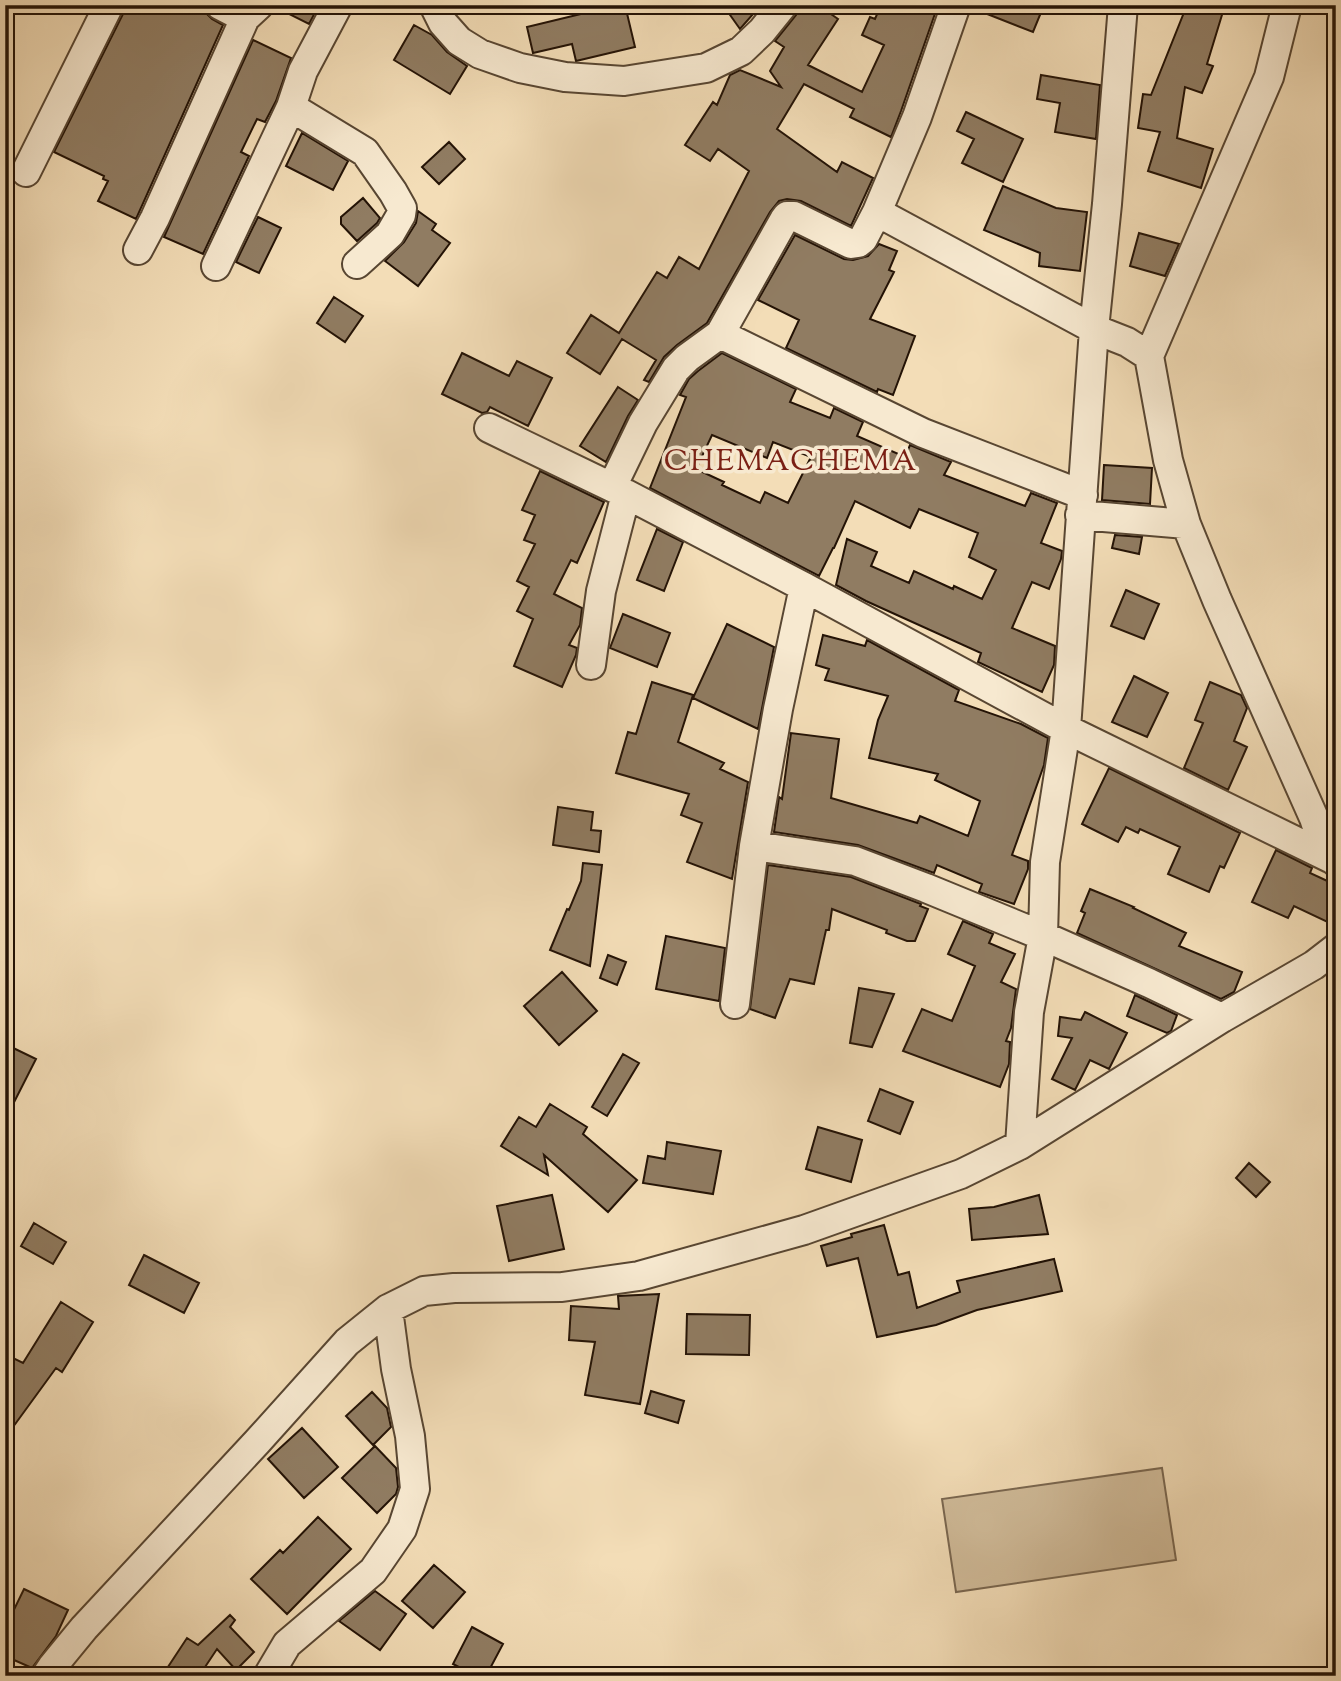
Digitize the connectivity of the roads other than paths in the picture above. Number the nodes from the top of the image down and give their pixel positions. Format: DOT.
graph roads {
  1 [pos="109,5"];
  2 [pos="220,5"];
  3 [pos="338,5"];
  4 [pos="434,5"];
  5 [pos="783,5"];
  6 [pos="956,5"];
  7 [pos="1123,5"];
  8 [pos="1287,5"];
  9 [pos="252,12"];
  10 [pos="290,107"];
  11 [pos="26,172"];
  12 [pos="877,212"];
  13 [pos="138,250"];
  14 [pos="357,264"];
  15 [pos="216,266"];
  16 [pos="1094,329"];
  17 [pos="720,334"];
  18 [pos="1149,355"];
  19 [pos="489,428"];
  20 [pos="619,491"];
  21 [pos="1082,505"];
  22 [pos="1186,524"];
  23 [pos="804,586"];
  24 [pos="592,665"];
  25 [pos="1066,729"];
  26 [pos="754,846"];
  27 [pos="1333,860"];
  28 [pos="1043,936"];
  29 [pos="1336,948"];
  30 [pos="735,1004"];
  31 [pos="1222,1018"];
  32 [pos="1020,1145"];
  33 [pos="388,1309"];
  34 [pos="46,1676"];
  35 [pos="268,1676"];
  1 -- 11 [label="street"];
  2 -- 9 [label="street"];
  3 -- 10 [label="street"];
  4 -- 5 [label="street"];
  6 -- 12 [label="street"];
  7 -- 16 [label="street"];
  8 -- 18 [label="street"];
  9 -- 13 [label="street"];
  10 -- 14 [label="street"];
  10 -- 15 [label="street"];
  12 -- 16 [label="street"];
  12 -- 17 [label="street"];
  16 -- 18 [label="street"];
  16 -- 21 [label="street"];
  17 -- 20 [label="street"];
  17 -- 21 [label="street"];
  18 -- 22 [label="street"];
  19 -- 20 [label="street"];
  20 -- 23 [label="street"];
  20 -- 24 [label="street"];
  21 -- 22 [label="street"];
  21 -- 25 [label="street"];
  22 -- 27 [label="street"];
  23 -- 25 [label="street"];
  23 -- 26 [label="street"];
  25 -- 27 [label="street"];
  25 -- 28 [label="street"];
  26 -- 28 [label="street"];
  26 -- 30 [label="street"];
  28 -- 31 [label="street"];
  28 -- 32 [label="street"];
  29 -- 31 [label="street"];
  31 -- 32 [label="street"];
  32 -- 33 [label="street"];
  33 -- 34 [label="street"];
  33 -- 35 [label="street"];
}
